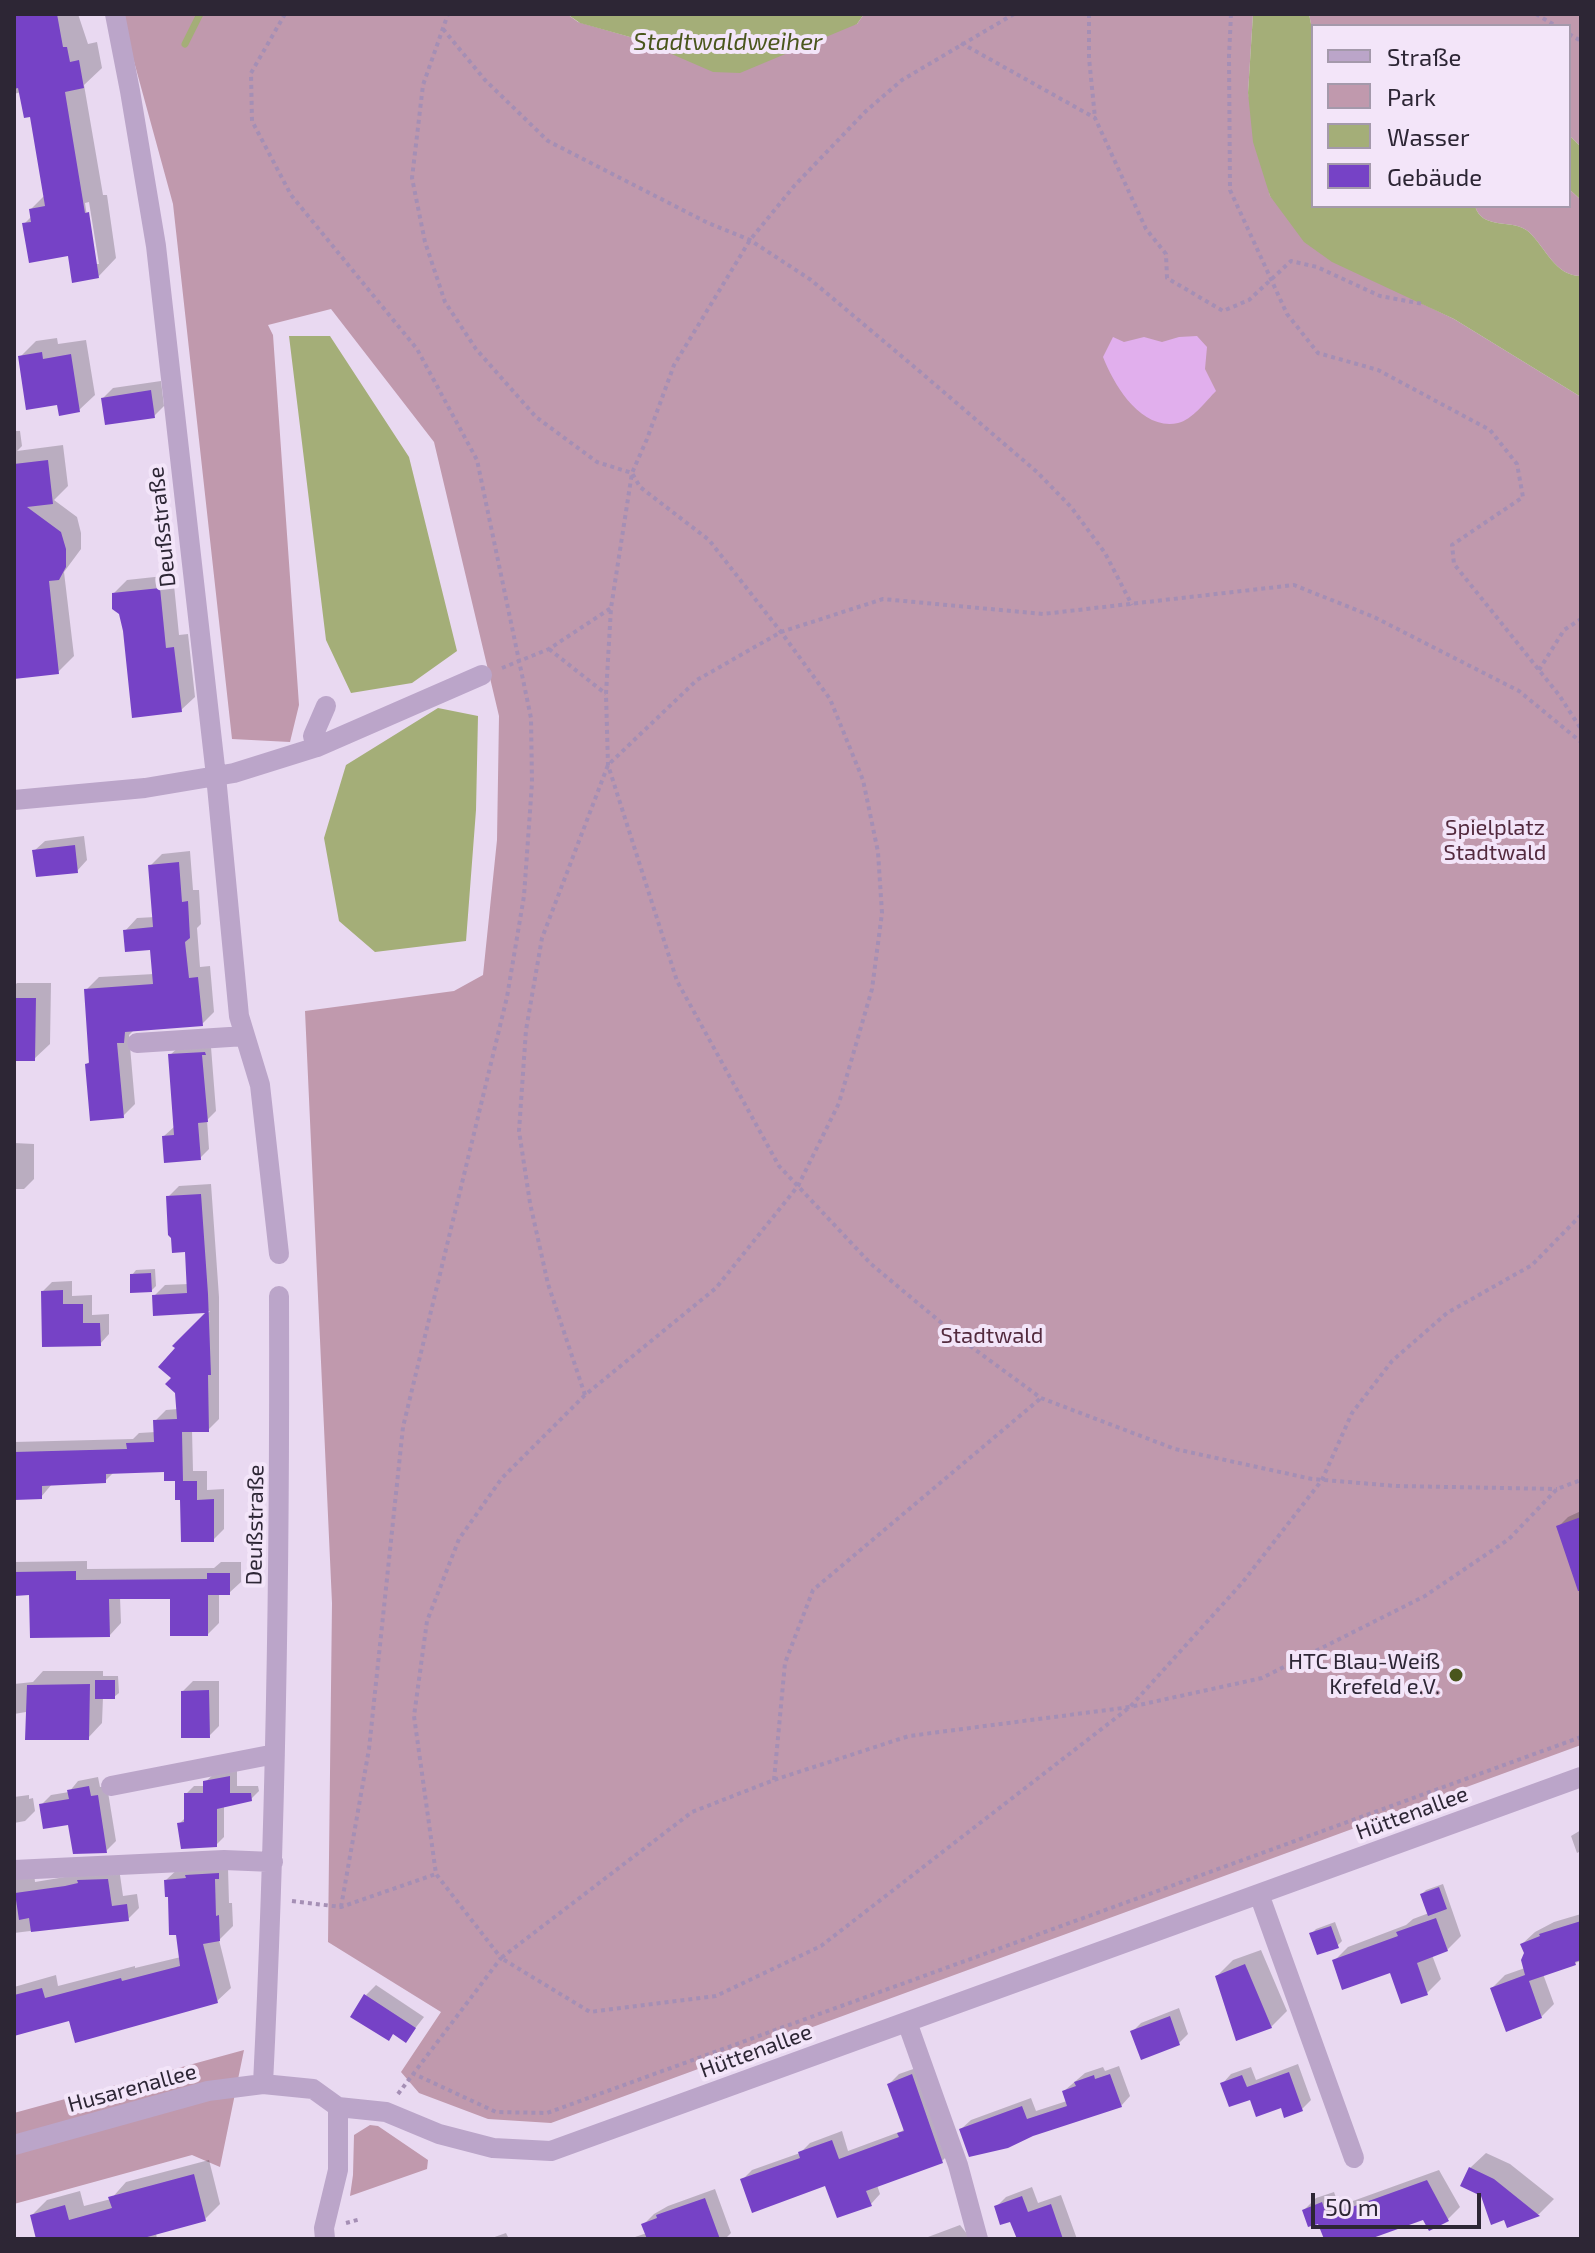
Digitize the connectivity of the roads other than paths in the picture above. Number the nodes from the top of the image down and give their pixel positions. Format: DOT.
graph roads {
  1 [pos="115,14"];
  2 [pos="482,675"];
  3 [pos="326,706"];
  4 [pos="317,747"];
  5 [pos="216,776"];
  6 [pos="14,800"];
  7 [pos="245,1036"];
  8 [pos="137,1043"];
  9 [pos="279,1254"];
  10 [pos="279,1296"];
  11 [pos="275,1754"];
  12 [pos="1581,1777"];
  13 [pos="111,1786"];
  14 [pos="273,1862"];
  15 [pos="14,1870"];
  16 [pos="1259,1894"];
  17 [pos="907,2022"];
  18 [pos="263,2084"];
  19 [pos="338,2107"];
  20 [pos="14,2145"];
  21 [pos="1354,2158"];
  22 [pos="320,2235"];
  23 [pos="978,2239"];
  1 -- 5 [label="street, Deußstraße"];
  2 -- 4 [label="street"];
  3 -- 4 [label="street"];
  4 -- 5 [label="street"];
  5 -- 6 [label="street"];
  5 -- 7 [label="street, Deußstraße"];
  7 -- 8 [label="street"];
  7 -- 9 [label="street, Deußstraße"];
  10 -- 11 [label="street, Deußstraße"];
  11 -- 13 [label="street"];
  11 -- 14 [label="street, Deußstraße"];
  12 -- 16 [label="street, Hüttenallee"];
  14 -- 15 [label="street"];
  14 -- 18 [label="street, Deußstraße"];
  16 -- 17 [label="street, Hüttenallee"];
  16 -- 21 [label="street"];
  17 -- 19 [label="street, Hüttenallee"];
  17 -- 23 [label="street"];
  18 -- 19 [label="street, Hüttenallee"];
  18 -- 20 [label="street, Husarenallee"];
  19 -- 22 [label="street"];
}
